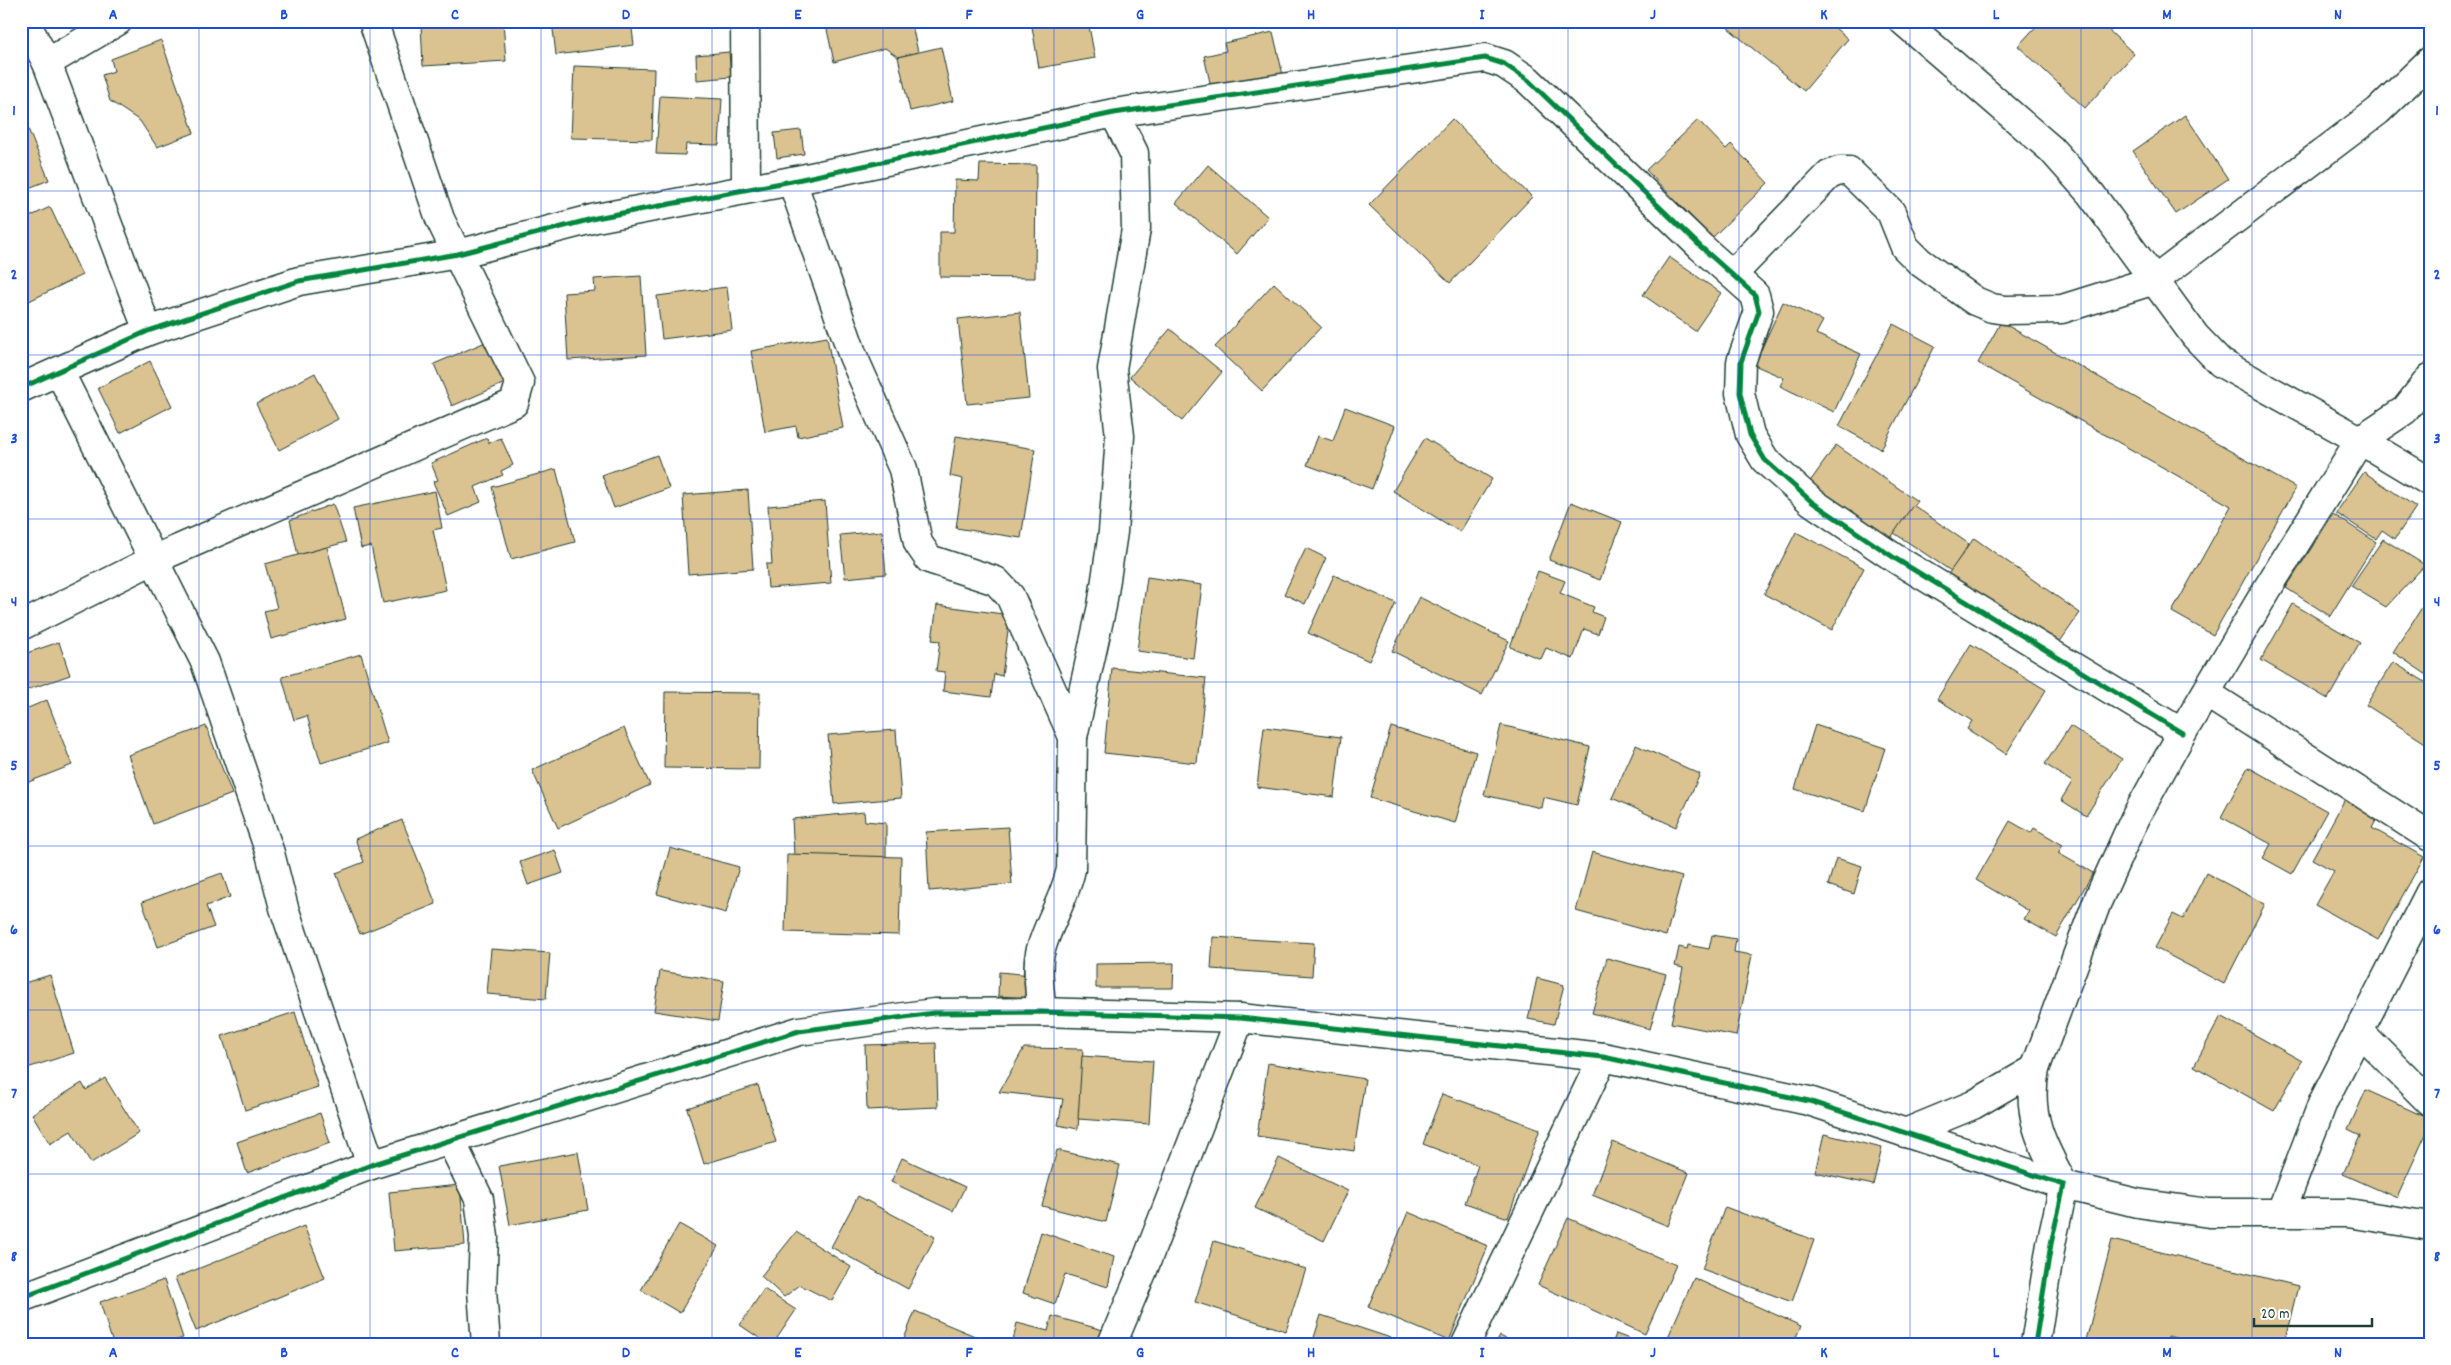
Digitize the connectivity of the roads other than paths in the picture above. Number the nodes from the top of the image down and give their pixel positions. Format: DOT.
graph roads {
  1 [pos="25,21"];
  2 [pos="118,21"];
  3 [pos="373,21"];
  4 [pos="746,21"];
  5 [pos="1903,21"];
  6 [pos="2430,61"];
  7 [pos="46,63"];
  8 [pos="1114,113"];
  9 [pos="792,181"];
  10 [pos="746,189"];
  11 [pos="458,254"];
  12 [pos="1733,274"];
  13 [pos="2156,280"];
  14 [pos="148,331"];
  15 [pos="59,371"];
  16 [pos="2430,378"];
  17 [pos="21,388"];
  18 [pos="2360,440"];
  19 [pos="2430,482"];
  20 [pos="153,560"];
  21 [pos="21,626"];
  22 [pos="2206,693"];
  23 [pos="2182,733"];
  24 [pos="1073,737"];
  25 [pos="2430,838"];
  26 [pos="2430,892"];
  27 [pos="1041,1012"];
  28 [pos="1240,1018"];
  29 [pos="2360,1031"];
  30 [pos="1602,1057"];
  31 [pos="2035,1069"];
  32 [pos="2430,1102"];
  33 [pos="1905,1133"];
  34 [pos="451,1141"];
  35 [pos="371,1165"];
  36 [pos="2064,1184"];
  37 [pos="2281,1212"];
  38 [pos="2430,1226"];
  39 [pos="21,1298"];
  40 [pos="486,1344"];
  41 [pos="1112,1344"];
  42 [pos="1466,1344"];
  43 [pos="2035,1344"];
  1 -- 7 [label="street"];
  2 -- 7 [label="street"];
  3 -- 11 [label="street"];
  4 -- 10 [label="street"];
  5 -- 13 [label="street"];
  6 -- 13 [label="street"];
  7 -- 14 [label="street"];
  8 -- 9 [label="street"];
  8 -- 12 [label="street"];
  8 -- 24 [label="street"];
  9 -- 10 [label="street"];
  9 -- 24 [label="street"];
  10 -- 11 [label="street"];
  11 -- 14 [label="street"];
  11 -- 20 [label="street"];
  12 -- 13 [label="street"];
  12 -- 23 [label="street"];
  13 -- 18 [label="street"];
  14 -- 15 [label="street"];
  15 -- 17 [label="street"];
  15 -- 20 [label="street"];
  16 -- 18 [label="street"];
  18 -- 19 [label="street"];
  18 -- 22 [label="street"];
  20 -- 21 [label="street"];
  20 -- 35 [label="street"];
  22 -- 23 [label="street"];
  22 -- 25 [label="street"];
  23 -- 31 [label="street"];
  24 -- 27 [label="street"];
  26 -- 29 [label="street"];
  27 -- 28 [label="street"];
  27 -- 34 [label="street"];
  28 -- 30 [label="street"];
  28 -- 41 [label="street"];
  29 -- 32 [label="street"];
  29 -- 37 [label="street"];
  30 -- 33 [label="street"];
  30 -- 42 [label="street"];
  31 -- 33 [label="street"];
  31 -- 36 [label="street"];
  33 -- 36 [label="street"];
  34 -- 35 [label="street"];
  34 -- 40 [label="street"];
  35 -- 39 [label="street"];
  36 -- 37 [label="street"];
  36 -- 43 [label="street"];
  37 -- 38 [label="street"];
}
